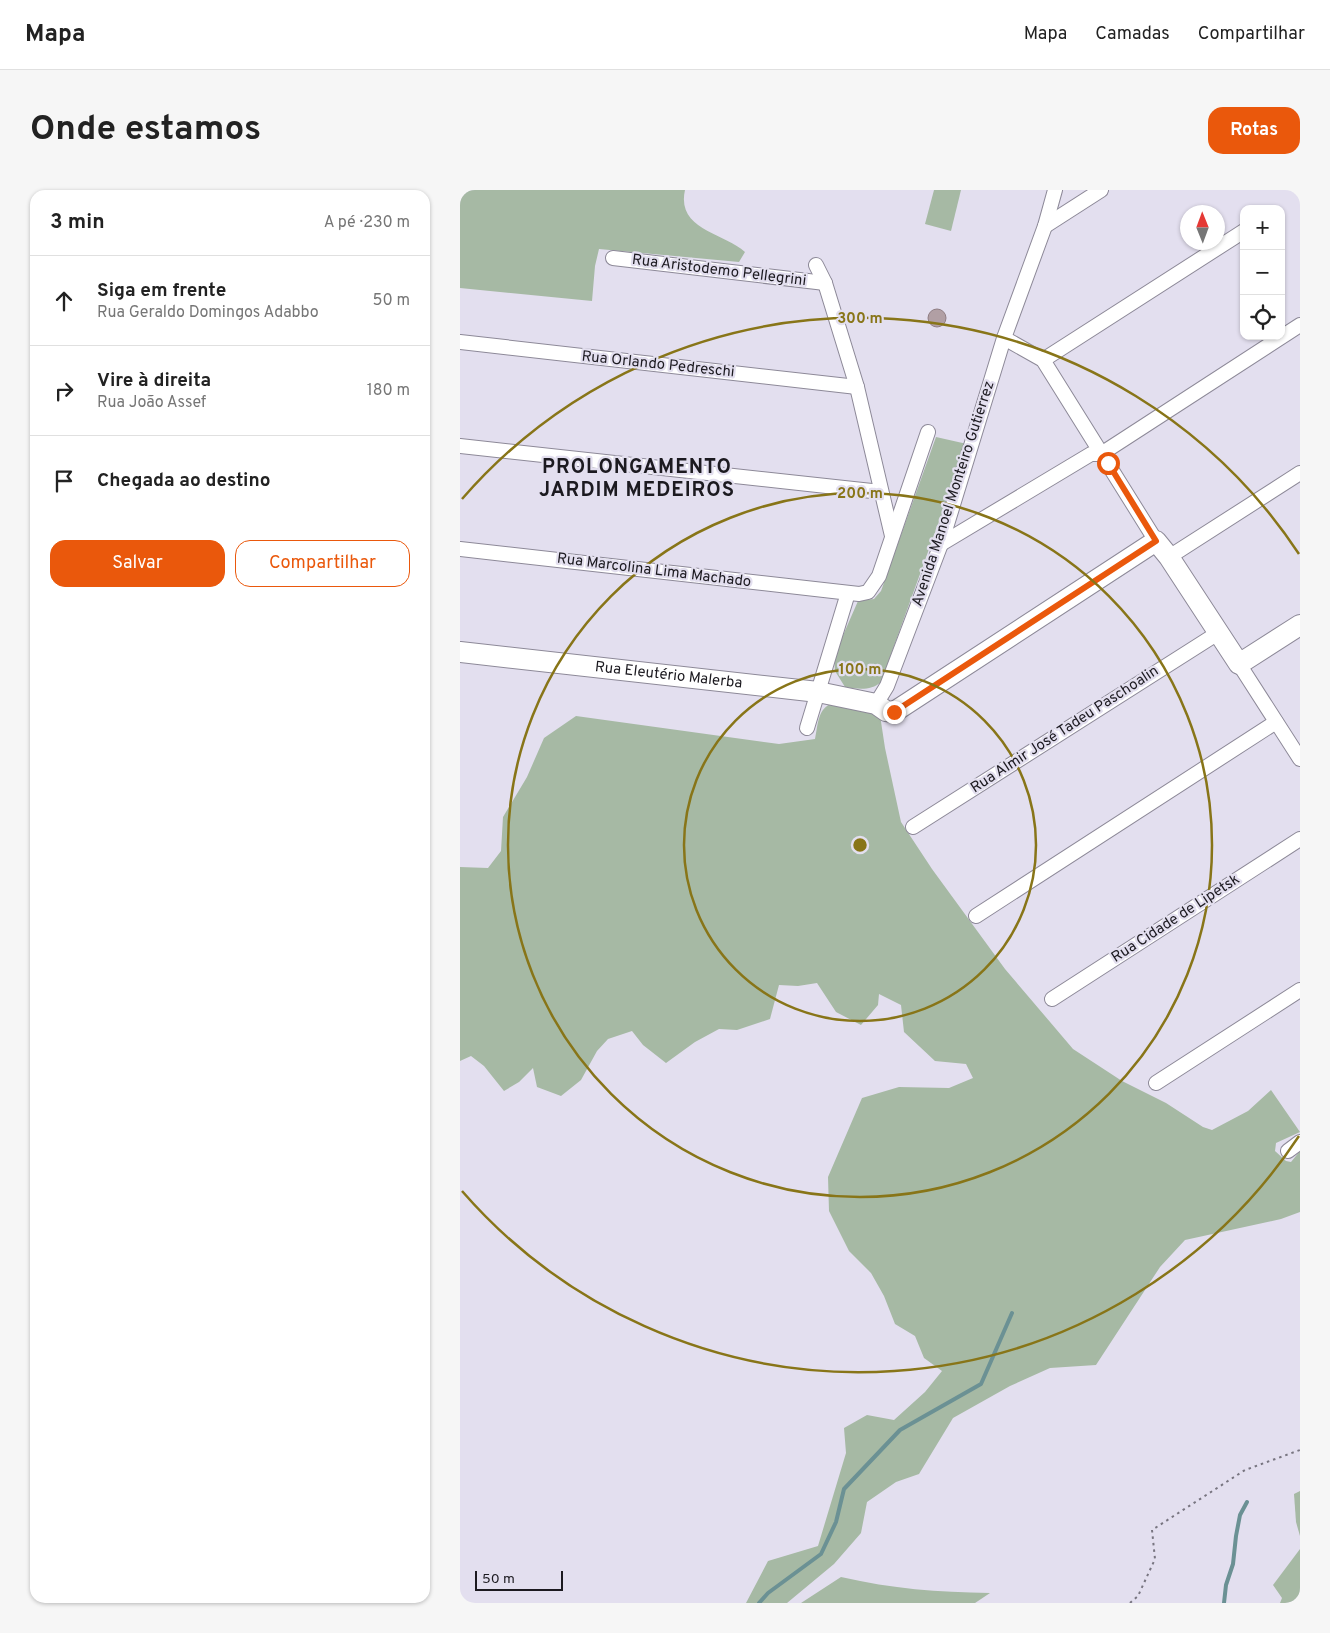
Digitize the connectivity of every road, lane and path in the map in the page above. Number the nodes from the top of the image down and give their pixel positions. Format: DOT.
graph roads {
  1 [pos="1055,190"];
  2 [pos="1101,190"];
  3 [pos="1045,226"];
  4 [pos="1240,234"];
  5 [pos="613,258"];
  6 [pos="816,265"];
  7 [pos="825,283"];
  8 [pos="1300,325"];
  9 [pos="1004,338"];
  10 [pos="460,342"];
  11 [pos="1043,360"];
  12 [pos="857,387"];
  13 [pos="928,432"];
  14 [pos="460,446"];
  15 [pos="1102,454"];
  16 [pos="1300,473"];
  17 [pos="881,492"];
  18 [pos="892,536"];
  19 [pos="1156,541"];
  20 [pos="941,544"];
  21 [pos="460,549"];
  22 [pos="1169,557"];
  23 [pos="848,593"];
  24 [pos="1300,625"];
  25 [pos="1218,632"];
  26 [pos="460,652"];
  27 [pos="1239,664"];
  28 [pos="818,692"];
  29 [pos="876,704"];
  30 [pos="1276,722"];
  31 [pos="806,728"];
  32 [pos="1300,759"];
  33 [pos="913,827"];
  34 [pos="1300,839"];
  35 [pos="976,916"];
  36 [pos="1300,990"];
  37 [pos="1052,999"];
  38 [pos="1156,1084"];
  39 [pos="1300,1142"];
  40 [pos="1288,1151"];
  41 [pos="1300,1450"];
  42 [pos="1130,1603"];
  1 -- 3 [label="street, Avenida Manoel Monteiro Gutierrez"];
  2 -- 3 [label="street"];
  3 -- 9 [label="street, Avenida Manoel Monteiro Gutierrez"];
  4 -- 11 [label="street"];
  5 -- 7 [label="street, Rua Aristodemo Pellegrini"];
  6 -- 7 [label="street"];
  7 -- 12 [label="street"];
  8 -- 15 [label="street"];
  9 -- 11 [label="street"];
  9 -- 20 [label="street, Avenida Manoel Monteiro Gutierrez"];
  10 -- 12 [label="street, Rua Orlando Pedreschi"];
  11 -- 15 [label="street"];
  12 -- 17 [label="street"];
  13 -- 18 [label="street"];
  14 -- 17 [label="street"];
  15 -- 19 [label="street"];
  15 -- 20 [label="street"];
  16 -- 22 [label="street"];
  17 -- 18 [label="street"];
  18 -- 23 [label="street, Rua Marcolina Lima Machado"];
  19 -- 22 [label="street"];
  19 -- 29 [label="street, Rua Eleutério Malerba"];
  20 -- 29 [label="street, Avenida Manoel Monteiro Gutierrez"];
  21 -- 23 [label="street, Rua Marcolina Lima Machado"];
  22 -- 25 [label="street"];
  23 -- 28 [label="street"];
  24 -- 27 [label="street"];
  25 -- 27 [label="street"];
  25 -- 33 [label="street, Rua Almir José Tadeu Paschoalin"];
  26 -- 28 [label="street, Rua Eleutério Malerba"];
  27 -- 30 [label="street"];
  28 -- 29 [label="street, Rua Eleutério Malerba"];
  28 -- 31 [label="street"];
  30 -- 32 [label="street"];
  30 -- 35 [label="street"];
  34 -- 37 [label="street, Rua Cidade de Lipetsk"];
  36 -- 38 [label="street"];
  39 -- 40 [label="street"];
  41 -- 42 [label="path"];
}
